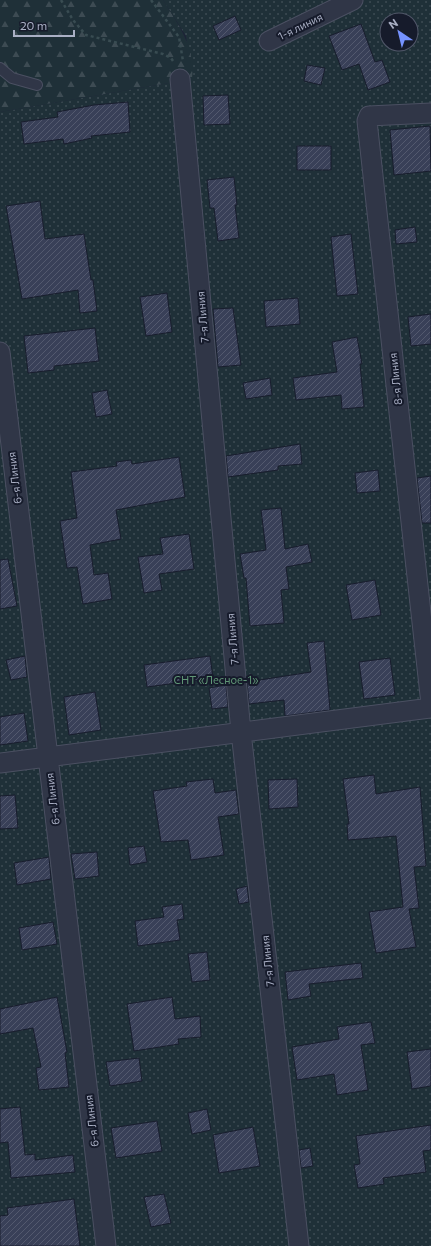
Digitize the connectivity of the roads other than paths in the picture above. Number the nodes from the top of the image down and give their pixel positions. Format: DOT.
graph roads {
  1 [pos="353,0"];
  2 [pos="269,41"];
  3 [pos="0,68"];
  4 [pos="180,76"];
  5 [pos="37,85"];
  6 [pos="431,113"];
  7 [pos="0,352"];
  8 [pos="431,704"];
  9 [pos="431,708"];
  10 [pos="241,732"];
  11 [pos="47,756"];
  12 [pos="0,763"];
  13 [pos="106,1246"];
  14 [pos="298,1246"];
  1 -- 2 [label="street, 1-я линия"];
  3 -- 5 [label="lane"];
  4 -- 10 [label="street, 7-я Линия"];
  6 -- 8 [label="street, 8-я Линия"];
  7 -- 11 [label="street, 6-я Линия"];
  9 -- 10 [label="street"];
  10 -- 11 [label="street"];
  10 -- 14 [label="street, 7-я Линия"];
  11 -- 12 [label="street"];
  11 -- 13 [label="street, 6-я Линия"];
}
